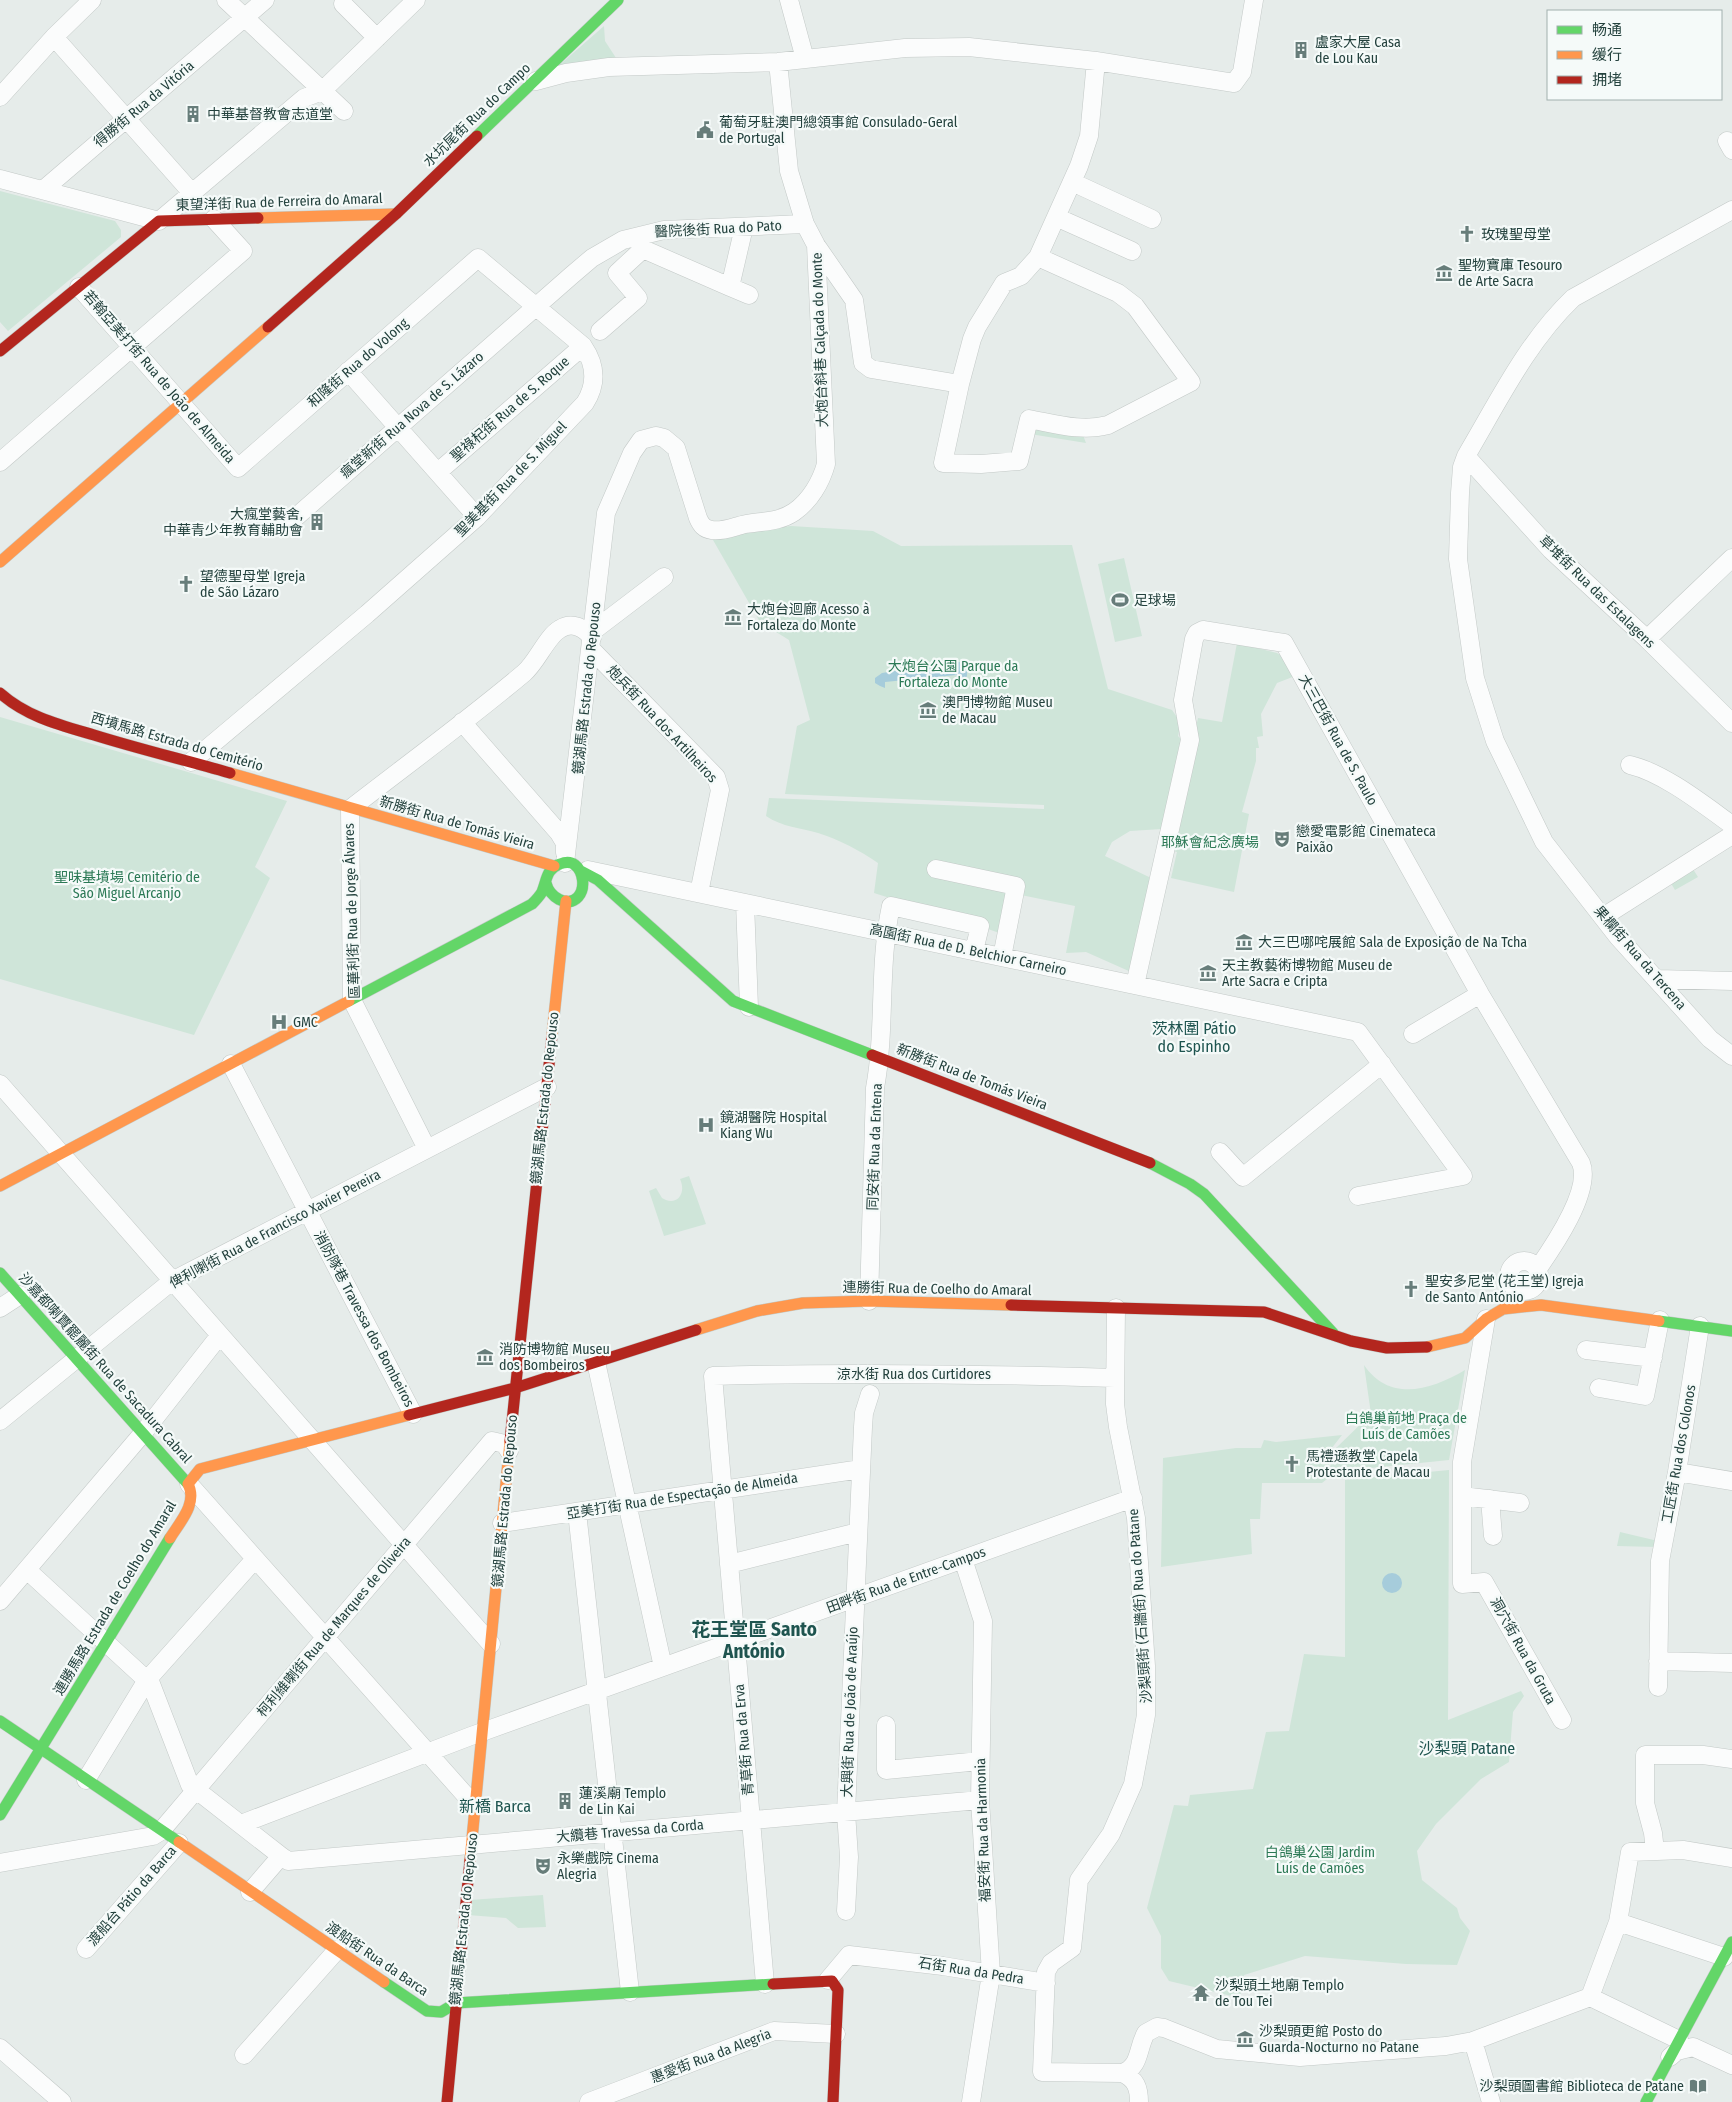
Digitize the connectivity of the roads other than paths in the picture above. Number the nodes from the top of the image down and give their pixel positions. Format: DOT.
graph roads {
  1 [pos="92,0"];
  2 [pos="226,0"];
  3 [pos="264,0"];
  4 [pos="416,0"];
  5 [pos="618,0"];
  6 [pos="625,0"];
  7 [pos="789,0"];
  8 [pos="1254,0"];
  9 [pos="343,4"];
  10 [pos="246,18"];
  11 [pos="54,37"];
  12 [pos="377,38"];
  13 [pos="579,38"];
  14 [pos="806,59"];
  15 [pos="1096,61"];
  16 [pos="778,62"];
  17 [pos="533,83"];
  18 [pos="322,90"];
  19 [pos="0,97"];
  20 [pos="344,110"];
  21 [pos="127,119"];
  22 [pos="0,179"];
  23 [pos="1072,182"];
  24 [pos="43,190"];
  25 [pos="192,193"];
  26 [pos="1732,210"];
  27 [pos="396,214"];
  28 [pos="354,215"];
  29 [pos="1056,217"];
  30 [pos="214,219"];
  31 [pos="1152,219"];
  32 [pos="159,220"];
  33 [pos="805,224"];
  34 [pos="744,227"];
  35 [pos="363,243"];
  36 [pos="816,245"];
  37 [pos="1132,251"];
  38 [pos="1038,256"];
  39 [pos="79,286"];
  40 [pos="730,287"];
  41 [pos="749,295"];
  42 [pos="536,307"];
  43 [pos="600,331"];
  44 [pos="583,346"];
  45 [pos="132,347"];
  46 [pos="0,351"];
  47 [pos="348,371"];
  48 [pos="960,384"];
  49 [pos="181,403"];
  50 [pos="398,428"];
  51 [pos="1466,456"];
  52 [pos="0,462"];
  53 [pos="238,468"];
  54 [pos="438,472"];
  55 [pos="477,517"];
  56 [pos="785,517"];
  57 [pos="288,524"];
  58 [pos="1732,559"];
  59 [pos="0,562"];
  60 [pos="664,577"];
  61 [pos="592,639"];
  62 [pos="1647,639"];
  63 [pos="0,693"];
  64 [pos="462,722"];
  65 [pos="1732,723"];
  66 [pos="191,762"];
  67 [pos="1630,765"];
  68 [pos="352,808"];
  69 [pos="1732,825"];
  70 [pos="1732,835"];
  71 [pos="568,866"];
  72 [pos="936,870"];
  73 [pos="546,883"];
  74 [pos="699,893"];
  75 [pos="566,901"];
  76 [pos="745,903"];
  77 [pos="523,909"];
  78 [pos="1603,917"];
  79 [pos="886,932"];
  80 [pos="562,936"];
  81 [pos="974,951"];
  82 [pos="1002,957"];
  83 [pos="1658,979"];
  84 [pos="1732,981"];
  85 [pos="1135,985"];
  86 [pos="1480,994"];
  87 [pos="352,1000"];
  88 [pos="749,1007"];
  89 [pos="1413,1034"];
  90 [pos="1732,1056"];
  91 [pos="881,1058"];
  92 [pos="231,1064"];
  93 [pos="1382,1064"];
  94 [pos="0,1084"];
  95 [pos="547,1086"];
  96 [pos="427,1149"];
  97 [pos="1220,1152"];
  98 [pos="61,1154"];
  99 [pos="0,1186"];
  100 [pos="1358,1196"];
  101 [pos="307,1211"];
  102 [pos="0,1273"];
  103 [pos="172,1281"];
  104 [pos="1285,1282"];
  105 [pos="1568,1292"];
  106 [pos="20,1295"];
  107 [pos="869,1301"];
  108 [pos="1558,1307"];
  109 [pos="0,1308"];
  110 [pos="1116,1308"];
  111 [pos="1264,1312"];
  112 [pos="1490,1316"];
  113 [pos="1660,1320"];
  114 [pos="1700,1326"];
  115 [pos="1732,1331"];
  116 [pos="220,1335"];
  117 [pos="1334,1335"];
  118 [pos="1586,1350"];
  119 [pos="1653,1358"];
  120 [pos="77,1359"];
  121 [pos="596,1362"];
  122 [pos="713,1376"];
  123 [pos="1116,1378"];
  124 [pos="516,1388"];
  125 [pos="1599,1388"];
  126 [pos="870,1394"];
  127 [pos="413,1414"];
  128 [pos="0,1421"];
  129 [pos="143,1433"];
  130 [pos="312,1440"];
  131 [pos="509,1451"];
  132 [pos="861,1469"];
  133 [pos="1677,1472"];
  134 [pos="1732,1481"];
  135 [pos="188,1484"];
  136 [pos="723,1490"];
  137 [pos="1462,1496"];
  138 [pos="1133,1498"];
  139 [pos="1490,1499"];
  140 [pos="1520,1503"];
  141 [pos="627,1504"];
  142 [pos="577,1512"];
  143 [pos="502,1523"];
  144 [pos="858,1532"];
  145 [pos="1493,1536"];
  146 [pos="404,1545"];
  147 [pos="255,1559"];
  148 [pos="963,1559"];
  149 [pos="729,1564"];
  150 [pos="27,1570"];
  151 [pos="855,1598"];
  152 [pos="0,1602"];
  153 [pos="325,1638"];
  154 [pos="736,1641"];
  155 [pos="106,1642"];
  156 [pos="491,1644"];
  157 [pos="1658,1661"];
  158 [pos="1732,1662"];
  159 [pos="663,1667"];
  160 [pos="147,1680"];
  161 [pos="1658,1687"];
  162 [pos="596,1691"];
  163 [pos="1562,1720"];
  164 [pos="0,1721"];
  165 [pos="886,1726"];
  166 [pos="482,1732"];
  167 [pos="40,1749"];
  168 [pos="427,1752"];
  169 [pos="1732,1759"];
  170 [pos="980,1761"];
  171 [pos="86,1780"];
  172 [pos="196,1789"];
  173 [pos="980,1800"];
  174 [pos="475,1806"];
  175 [pos="846,1812"];
  176 [pos="0,1815"];
  177 [pos="751,1820"];
  178 [pos="241,1824"];
  179 [pos="161,1831"];
  180 [pos="612,1832"];
  181 [pos="179,1843"];
  182 [pos="471,1845"];
  183 [pos="1655,1850"];
  184 [pos="281,1856"];
  185 [pos="1732,1858"];
  186 [pos="0,1863"];
  187 [pos="250,1892"];
  188 [pos="846,1911"];
  189 [pos="1618,1922"];
  190 [pos="86,1950"];
  191 [pos="337,1950"];
  192 [pos="1728,1950"];
  193 [pos="991,1974"];
  194 [pos="828,1980"];
  195 [pos="1046,1983"];
  196 [pos="765,1984"];
  197 [pos="630,1992"];
  198 [pos="1590,1996"];
  199 [pos="456,2003"];
  200 [pos="836,2034"];
  201 [pos="1473,2041"];
  202 [pos="1689,2042"];
  203 [pos="0,2048"];
  204 [pos="244,2055"];
  205 [pos="1677,2060"];
  206 [pos="1732,2065"];
  207 [pos="1122,2073"];
  208 [pos="1139,2097"];
  209 [pos="62,2102"];
  210 [pos="447,2102"];
  211 [pos="589,2102"];
  212 [pos="833,2102"];
  213 [pos="970,2102"];
  214 [pos="1491,2102"];
  215 [pos="1646,2102"];
  1 -- 11 [label="street"];
  2 -- 10 [label="street"];
  3 -- 10 [label="street, 得勝街 Rua da Vitória"];
  4 -- 12 [label="street"];
  5 -- 13 [label="street, 水坑尾街 Rua do Campo"];
  6 -- 13 [label="street, 水坑尾街 Rua do Campo"];
  7 -- 14 [label="street"];
  8 -- 15 [label="street"];
  9 -- 12 [label="street"];
  10 -- 18 [label="street"];
  10 -- 21 [label="street, 得勝街 Rua da Vitória"];
  11 -- 19 [label="street"];
  11 -- 21 [label="street"];
  12 -- 18 [label="street"];
  13 -- 17 [label="street, 水坑尾街 Rua do Campo"];
  14 -- 15 [label="street"];
  14 -- 16 [label="street"];
  15 -- 23 [label="street"];
  16 -- 17 [label="street"];
  16 -- 33 [label="street, 大炮台斜巷 Calçada do Monte"];
  17 -- 27 [label="street, 水坑尾街 Rua do Campo"];
  18 -- 20 [label="street"];
  18 -- 25 [label="street"];
  21 -- 24 [label="street, 得勝街 Rua da Vitória"];
  21 -- 25 [label="street"];
  22 -- 24 [label="street"];
  23 -- 29 [label="street"];
  23 -- 31 [label="street"];
  24 -- 32 [label="street"];
  25 -- 32 [label="street"];
  26 -- 51 [label="street, 果欄街 Rua da Tercena"];
  27 -- 28 [label="street, 東望洋街 Rua de Ferreira do Amaral"];
  27 -- 35 [label="street, 水坑尾街 Rua do Campo"];
  28 -- 30 [label="street, 東望洋街 Rua de Ferreira do Amaral"];
  28 -- 35 [label="street"];
  29 -- 37 [label="street"];
  29 -- 38 [label="street"];
  30 -- 32 [label="street, 東望洋街 Rua de Ferreira do Amaral"];
  30 -- 45 [label="street"];
  32 -- 39 [label="street, 東望洋街 Rua de Ferreira do Amaral"];
  33 -- 34 [label="street, 醫院後街 Rua do Pato"];
  33 -- 36 [label="street, 大炮台斜巷 Calçada do Monte"];
  34 -- 40 [label="street"];
  34 -- 42 [label="street, 醫院後街 Rua do Pato"];
  35 -- 49 [label="street, 水坑尾街 Rua do Campo"];
  36 -- 48 [label="street"];
  36 -- 56 [label="street, 大炮台斜巷 Calçada do Monte"];
  38 -- 48 [label="street"];
  38 -- 48 [label="street"];
  39 -- 45 [label="street, 若翰亞美打街 Rua de João de Almeida"];
  39 -- 46 [label="street, 東望洋街 Rua de Ferreira do Amaral"];
  40 -- 41 [label="street"];
  40 -- 43 [label="street"];
  42 -- 44 [label="street"];
  42 -- 47 [label="street, 和隆街 Rua do Volong"];
  42 -- 50 [label="street, 瘋堂新街 Rua Nova de S. Lázaro"];
  44 -- 54 [label="street, 聖祿杞街 Rua de S. Roque"];
  44 -- 55 [label="street, 聖美基街 Rua de S. Miguel"];
  45 -- 49 [label="street, 若翰亞美打街 Rua de João de Almeida"];
  45 -- 52 [label="street"];
  47 -- 50 [label="street"];
  47 -- 53 [label="street, 和隆街 Rua do Volong"];
  49 -- 53 [label="street, 若翰亞美打街 Rua de João de Almeida"];
  49 -- 59 [label="street, 水坑尾街 Rua do Campo"];
  50 -- 54 [label="street"];
  50 -- 57 [label="street, 瘋堂新街 Rua Nova de S. Lázaro"];
  51 -- 62 [label="street, 草堆街 Rua das Estalagens"];
  51 -- 78 [label="street, 果欄街 Rua da Tercena"];
  54 -- 55 [label="street"];
  55 -- 66 [label="street, 聖美基街 Rua de S. Miguel"];
  56 -- 61 [label="street, 鏡湖馬路 Estrada do Repouso"];
  58 -- 62 [label="street"];
  60 -- 61 [label="street"];
  61 -- 64 [label="street"];
  61 -- 71 [label="street, 鏡湖馬路 Estrada do Repouso"];
  61 -- 74 [label="street, 炮兵街 Rua dos Artilheiros"];
  62 -- 65 [label="street, 草堆街 Rua das Estalagens"];
  63 -- 66 [label="street, 西墳馬路 Estrada do Cemitério"];
  64 -- 68 [label="street"];
  64 -- 71 [label="street"];
  66 -- 68 [label="street, 西墳馬路 Estrada do Cemitério"];
  67 -- 69 [label="street"];
  68 -- 71 [label="street, 新勝街 Rua de Tomás Vieira"];
  68 -- 87 [label="street, 區華利街 Rua de Jorge Álvares"];
  70 -- 78 [label="street"];
  71 -- 73 [label="street"];
  71 -- 74 [label="street, 高園街 Rua de D. Belchior Carneiro"];
  71 -- 75 [label="street"];
  71 -- 88 [label="street, 新勝街 Rua de Tomás Vieira"];
  72 -- 82 [label="street"];
  73 -- 75 [label="street"];
  73 -- 77 [label="street"];
  74 -- 76 [label="street, 高園街 Rua de D. Belchior Carneiro"];
  75 -- 80 [label="street, 鏡湖馬路 Estrada do Repouso"];
  76 -- 79 [label="street, 高園街 Rua de D. Belchior Carneiro"];
  76 -- 88 [label="street"];
  77 -- 80 [label="street"];
  77 -- 87 [label="street"];
  78 -- 83 [label="street, 果欄街 Rua da Tercena"];
  79 -- 81 [label="street, 高園街 Rua de D. Belchior Carneiro"];
  79 -- 81 [label="street, 同安街 Rua da Entena"];
  79 -- 91 [label="street, 同安街 Rua da Entena"];
  80 -- 95 [label="street, 鏡湖馬路 Estrada do Repouso"];
  81 -- 82 [label="street, 高園街 Rua de D. Belchior Carneiro"];
  82 -- 85 [label="street, 高園街 Rua de D. Belchior Carneiro"];
  83 -- 84 [label="street"];
  83 -- 90 [label="street, 果欄街 Rua da Tercena"];
  85 -- 86 [label="street, 大三巴街 Rua de S. Paulo"];
  85 -- 93 [label="street, 高園街 Rua de D. Belchior Carneiro"];
  86 -- 89 [label="street"];
  86 -- 112 [label="street, 大三巴街 Rua de S. Paulo"];
  87 -- 92 [label="street"];
  87 -- 96 [label="street, 區華利街 Rua de Jorge Álvares"];
  88 -- 91 [label="street, 新勝街 Rua de Tomás Vieira"];
  91 -- 104 [label="street, 新勝街 Rua de Tomás Vieira"];
  91 -- 107 [label="street, 同安街 Rua da Entena"];
  92 -- 98 [label="street"];
  92 -- 101 [label="street, 消防隊巷 Travessa dos Bombeiros"];
  93 -- 97 [label="street"];
  93 -- 100 [label="street"];
  94 -- 98 [label="street"];
  95 -- 96 [label="street, 俾利喇街 Rua de Francisco Xavier Pereira"];
  95 -- 124 [label="street, 鏡湖馬路 Estrada do Repouso"];
  96 -- 101 [label="street, 俾利喇街 Rua de Francisco Xavier Pereira"];
  98 -- 99 [label="street"];
  98 -- 103 [label="street"];
  101 -- 103 [label="street, 俾利喇街 Rua de Francisco Xavier Pereira"];
  101 -- 127 [label="street, 消防隊巷 Travessa dos Bombeiros"];
  102 -- 106 [label="street, 沙嘉都喇賈罷麗街 Rua de Sacadura Cabral"];
  103 -- 116 [label="street"];
  103 -- 120 [label="street, 俾利喇街 Rua de Francisco Xavier Pereira"];
  104 -- 111 [label="street"];
  104 -- 117 [label="street, 新勝街 Rua de Tomás Vieira"];
  105 -- 108 [label="street"];
  106 -- 109 [label="street"];
  106 -- 120 [label="street, 沙嘉都喇賈罷麗街 Rua de Sacadura Cabral"];
  107 -- 110 [label="street, 連勝街 Rua de Coelho do Amaral"];
  107 -- 121 [label="street, 連勝街 Rua de Coelho do Amaral"];
  108 -- 112 [label="street"];
  108 -- 113 [label="street"];
  110 -- 111 [label="street, 連勝街 Rua de Coelho do Amaral"];
  110 -- 123 [label="street, 沙梨頭街 (石牆街) Rua do Patane"];
  111 -- 117 [label="street, 連勝街 Rua de Coelho do Amaral"];
  112 -- 117 [label="street, 連勝街 Rua de Coelho do Amaral"];
  112 -- 137 [label="street"];
  113 -- 114 [label="street"];
  113 -- 119 [label="street"];
  114 -- 115 [label="street"];
  114 -- 133 [label="street, 工匠街 Rua dos Colonos"];
  116 -- 129 [label="street"];
  116 -- 130 [label="street"];
  118 -- 119 [label="street"];
  119 -- 125 [label="street"];
  120 -- 128 [label="street, 俾利喇街 Rua de Francisco Xavier Pereira"];
  120 -- 129 [label="street, 沙嘉都喇賈罷麗街 Rua de Sacadura Cabral"];
  121 -- 124 [label="street, 連勝街 Rua de Coelho do Amaral"];
  121 -- 141 [label="street"];
  122 -- 123 [label="street, 涼水街 Rua dos Curtidores"];
  122 -- 136 [label="street, 青草街 Rua da Erva"];
  123 -- 138 [label="street, 沙梨頭街 (石牆街) Rua do Patane"];
  124 -- 127 [label="street"];
  124 -- 131 [label="street, 鏡湖馬路 Estrada do Repouso"];
  126 -- 132 [label="street, 大興街 Rua de João de Araújo"];
  127 -- 130 [label="street"];
  129 -- 135 [label="street, 沙嘉都喇賈罷麗街 Rua de Sacadura Cabral"];
  129 -- 150 [label="street"];
  130 -- 135 [label="street"];
  130 -- 146 [label="street"];
  131 -- 143 [label="street, 鏡湖馬路 Estrada do Repouso"];
  131 -- 146 [label="street, 柯利維喇街 Rua de Marques de Oliveira"];
  132 -- 136 [label="street, 亞美打街 Rua de Espectação de Almeida"];
  132 -- 144 [label="street, 大興街 Rua de João de Araújo"];
  133 -- 134 [label="street"];
  133 -- 157 [label="street, 工匠街 Rua dos Colonos"];
  135 -- 147 [label="street"];
  135 -- 155 [label="street, 連勝馬路 Estrada de Coelho do Amaral"];
  136 -- 141 [label="street, 亞美打街 Rua de Espectação de Almeida"];
  136 -- 149 [label="street, 青草街 Rua da Erva"];
  137 -- 139 [label="street"];
  137 -- 163 [label="street, 洞穴街 Rua da Gruta"];
  138 -- 148 [label="street, 田畔街 Rua de Entre-Campos"];
  138 -- 195 [label="street, 沙梨頭街 (石牆街) Rua do Patane"];
  139 -- 140 [label="street"];
  139 -- 145 [label="street"];
  141 -- 142 [label="street, 亞美打街 Rua de Espectação de Almeida"];
  141 -- 159 [label="street"];
  142 -- 143 [label="street, 亞美打街 Rua de Espectação de Almeida"];
  142 -- 162 [label="street"];
  143 -- 156 [label="street, 鏡湖馬路 Estrada do Repouso"];
  144 -- 149 [label="street"];
  144 -- 151 [label="street, 大興街 Rua de João de Araújo"];
  146 -- 153 [label="street, 柯利維喇街 Rua de Marques de Oliveira"];
  146 -- 156 [label="street"];
  147 -- 153 [label="street"];
  147 -- 160 [label="street"];
  148 -- 151 [label="street, 田畔街 Rua de Entre-Campos"];
  148 -- 170 [label="street, 福安街 Rua da Harmonia"];
  149 -- 154 [label="street, 青草街 Rua da Erva"];
  150 -- 152 [label="street"];
  150 -- 155 [label="street"];
  151 -- 154 [label="street, 田畔街 Rua de Entre-Campos"];
  151 -- 175 [label="street, 大興街 Rua de João de Araújo"];
  153 -- 168 [label="street"];
  153 -- 172 [label="street, 柯利維喇街 Rua de Marques de Oliveira"];
  154 -- 159 [label="street, 田畔街 Rua de Entre-Campos"];
  154 -- 177 [label="street, 青草街 Rua da Erva"];
  155 -- 160 [label="street"];
  155 -- 167 [label="street, 連勝馬路 Estrada de Coelho do Amaral"];
  156 -- 166 [label="street, 鏡湖馬路 Estrada do Repouso"];
  157 -- 158 [label="street"];
  157 -- 161 [label="street, 工匠街 Rua dos Colonos"];
  159 -- 162 [label="street, 田畔街 Rua de Entre-Campos"];
  160 -- 171 [label="street"];
  160 -- 172 [label="street"];
  162 -- 166 [label="street, 田畔街 Rua de Entre-Campos"];
  162 -- 180 [label="street"];
  164 -- 167 [label="street, 渡船街 Rua da Barca"];
  165 -- 170 [label="street"];
  166 -- 168 [label="street, 田畔街 Rua de Entre-Campos"];
  166 -- 174 [label="street, 鏡湖馬路 Estrada do Repouso"];
  167 -- 171 [label="street, 渡船街 Rua da Barca"];
  167 -- 176 [label="street, 連勝馬路 Estrada de Coelho do Amaral"];
  168 -- 174 [label="street"];
  168 -- 178 [label="street, 田畔街 Rua de Entre-Campos"];
  169 -- 183 [label="street"];
  170 -- 173 [label="street, 福安街 Rua da Harmonia"];
  171 -- 179 [label="street, 渡船街 Rua da Barca"];
  172 -- 178 [label="street"];
  172 -- 179 [label="street, 柯利維喇街 Rua de Marques de Oliveira"];
  173 -- 175 [label="street, 大纜巷 Travessa da Corda"];
  173 -- 193 [label="street, 福安街 Rua da Harmonia"];
  174 -- 182 [label="street, 鏡湖馬路 Estrada do Repouso"];
  175 -- 177 [label="street, 大纜巷 Travessa da Corda"];
  175 -- 188 [label="street, 大興街 Rua de João de Araújo"];
  177 -- 180 [label="street, 大纜巷 Travessa da Corda"];
  177 -- 196 [label="street, 青草街 Rua da Erva"];
  178 -- 184 [label="street"];
  179 -- 181 [label="street, 渡船街 Rua da Barca"];
  179 -- 186 [label="street"];
  180 -- 182 [label="street, 大纜巷 Travessa da Corda"];
  180 -- 197 [label="street"];
  181 -- 187 [label="street, 渡船街 Rua da Barca"];
  181 -- 190 [label="street, 渡船台 Pátio da Barca"];
  182 -- 184 [label="street, 大纜巷 Travessa da Corda"];
  182 -- 199 [label="street, 鏡湖馬路 Estrada do Repouso"];
  183 -- 185 [label="street"];
  183 -- 189 [label="street"];
  184 -- 187 [label="street"];
  187 -- 191 [label="street, 渡船街 Rua da Barca"];
  189 -- 192 [label="street"];
  189 -- 198 [label="street"];
  191 -- 199 [label="street, 渡船街 Rua da Barca"];
  191 -- 204 [label="street"];
  192 -- 202 [label="street"];
  193 -- 194 [label="street, 石街 Rua da Pedra"];
  193 -- 195 [label="street, 石街 Rua da Pedra"];
  193 -- 213 [label="street, 福安街 Rua da Harmonia"];
  194 -- 196 [label="street, 渡船街 Rua da Barca"];
  194 -- 200 [label="street"];
  195 -- 207 [label="street"];
  196 -- 197 [label="street, 渡船街 Rua da Barca"];
  197 -- 199 [label="street, 渡船街 Rua da Barca"];
  198 -- 201 [label="street"];
  198 -- 202 [label="street"];
  199 -- 210 [label="street, 鏡湖馬路 Estrada do Repouso"];
  200 -- 211 [label="street, 惠愛街 Rua da Alegria"];
  200 -- 212 [label="street"];
  201 -- 207 [label="street"];
  201 -- 214 [label="street"];
  202 -- 205 [label="street"];
  202 -- 206 [label="street"];
  203 -- 209 [label="street"];
  205 -- 215 [label="street"];
  207 -- 208 [label="street"];
}
